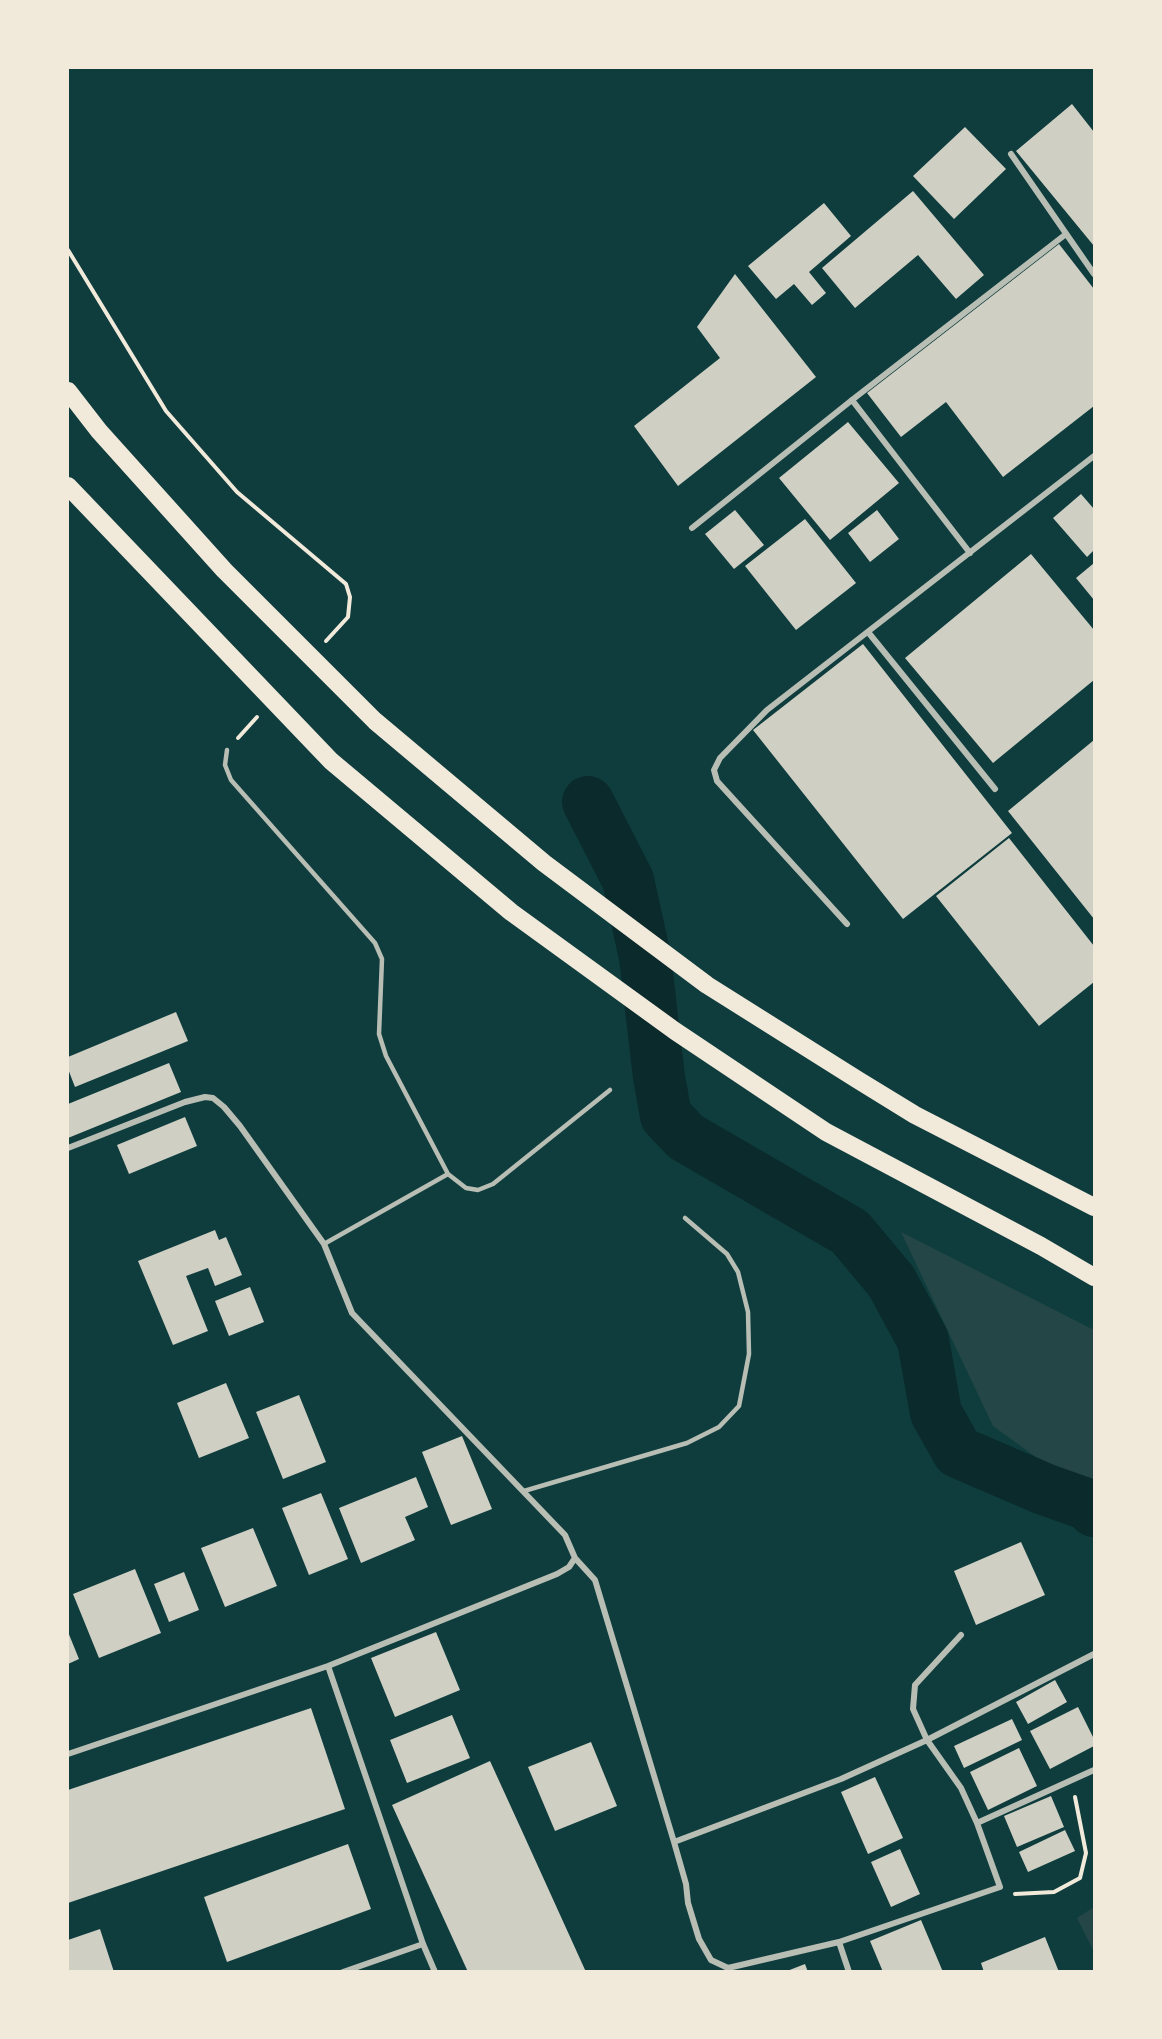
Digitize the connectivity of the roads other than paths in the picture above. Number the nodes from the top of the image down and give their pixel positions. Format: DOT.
graph roads {
  1 [pos="1011,154"];
  2 [pos="1066,234"];
  3 [pos="1095,273"];
  4 [pos="68,391"];
  5 [pos="852,400"];
  6 [pos="1095,456"];
  7 [pos="68,486"];
  8 [pos="692,528"];
  9 [pos="970,553"];
  10 [pos="868,632"];
  11 [pos="227,750"];
  12 [pos="995,789"];
  13 [pos="847,924"];
  14 [pos="610,1090"];
  15 [pos="68,1148"];
  16 [pos="448,1174"];
  17 [pos="1095,1207"];
  18 [pos="686,1218"];
  19 [pos="324,1244"];
  20 [pos="1095,1276"];
  21 [pos="524,1491"];
  22 [pos="575,1558"];
  23 [pos="961,1635"];
  24 [pos="1095,1654"];
  25 [pos="328,1666"];
  26 [pos="927,1740"];
  27 [pos="68,1754"];
  28 [pos="1095,1770"];
  29 [pos="977,1822"];
  30 [pos="674,1842"];
  31 [pos="839,1942"];
  32 [pos="423,1944"];
  33 [pos="343,1971"];
  34 [pos="435,1971"];
  35 [pos="849,1971"];
  1 -- 2 [label="street"];
  2 -- 3 [label="street"];
  2 -- 5 [label="street"];
  4 -- 17 [label="highway"];
  5 -- 8 [label="street"];
  5 -- 9 [label="street"];
  6 -- 9 [label="street"];
  7 -- 20 [label="highway"];
  9 -- 10 [label="street"];
  10 -- 12 [label="street"];
  10 -- 13 [label="street"];
  11 -- 16 [label="lane"];
  14 -- 16 [label="lane"];
  15 -- 19 [label="street"];
  16 -- 19 [label="lane"];
  18 -- 21 [label="lane"];
  19 -- 21 [label="street"];
  21 -- 22 [label="street"];
  22 -- 25 [label="street"];
  22 -- 30 [label="street"];
  23 -- 26 [label="street"];
  24 -- 26 [label="street"];
  25 -- 27 [label="street"];
  25 -- 32 [label="street"];
  26 -- 29 [label="street"];
  26 -- 30 [label="street"];
  28 -- 29 [label="street"];
  29 -- 31 [label="street"];
  30 -- 31 [label="street"];
  31 -- 35 [label="street"];
  32 -- 33 [label="street"];
  32 -- 34 [label="street"];
}
